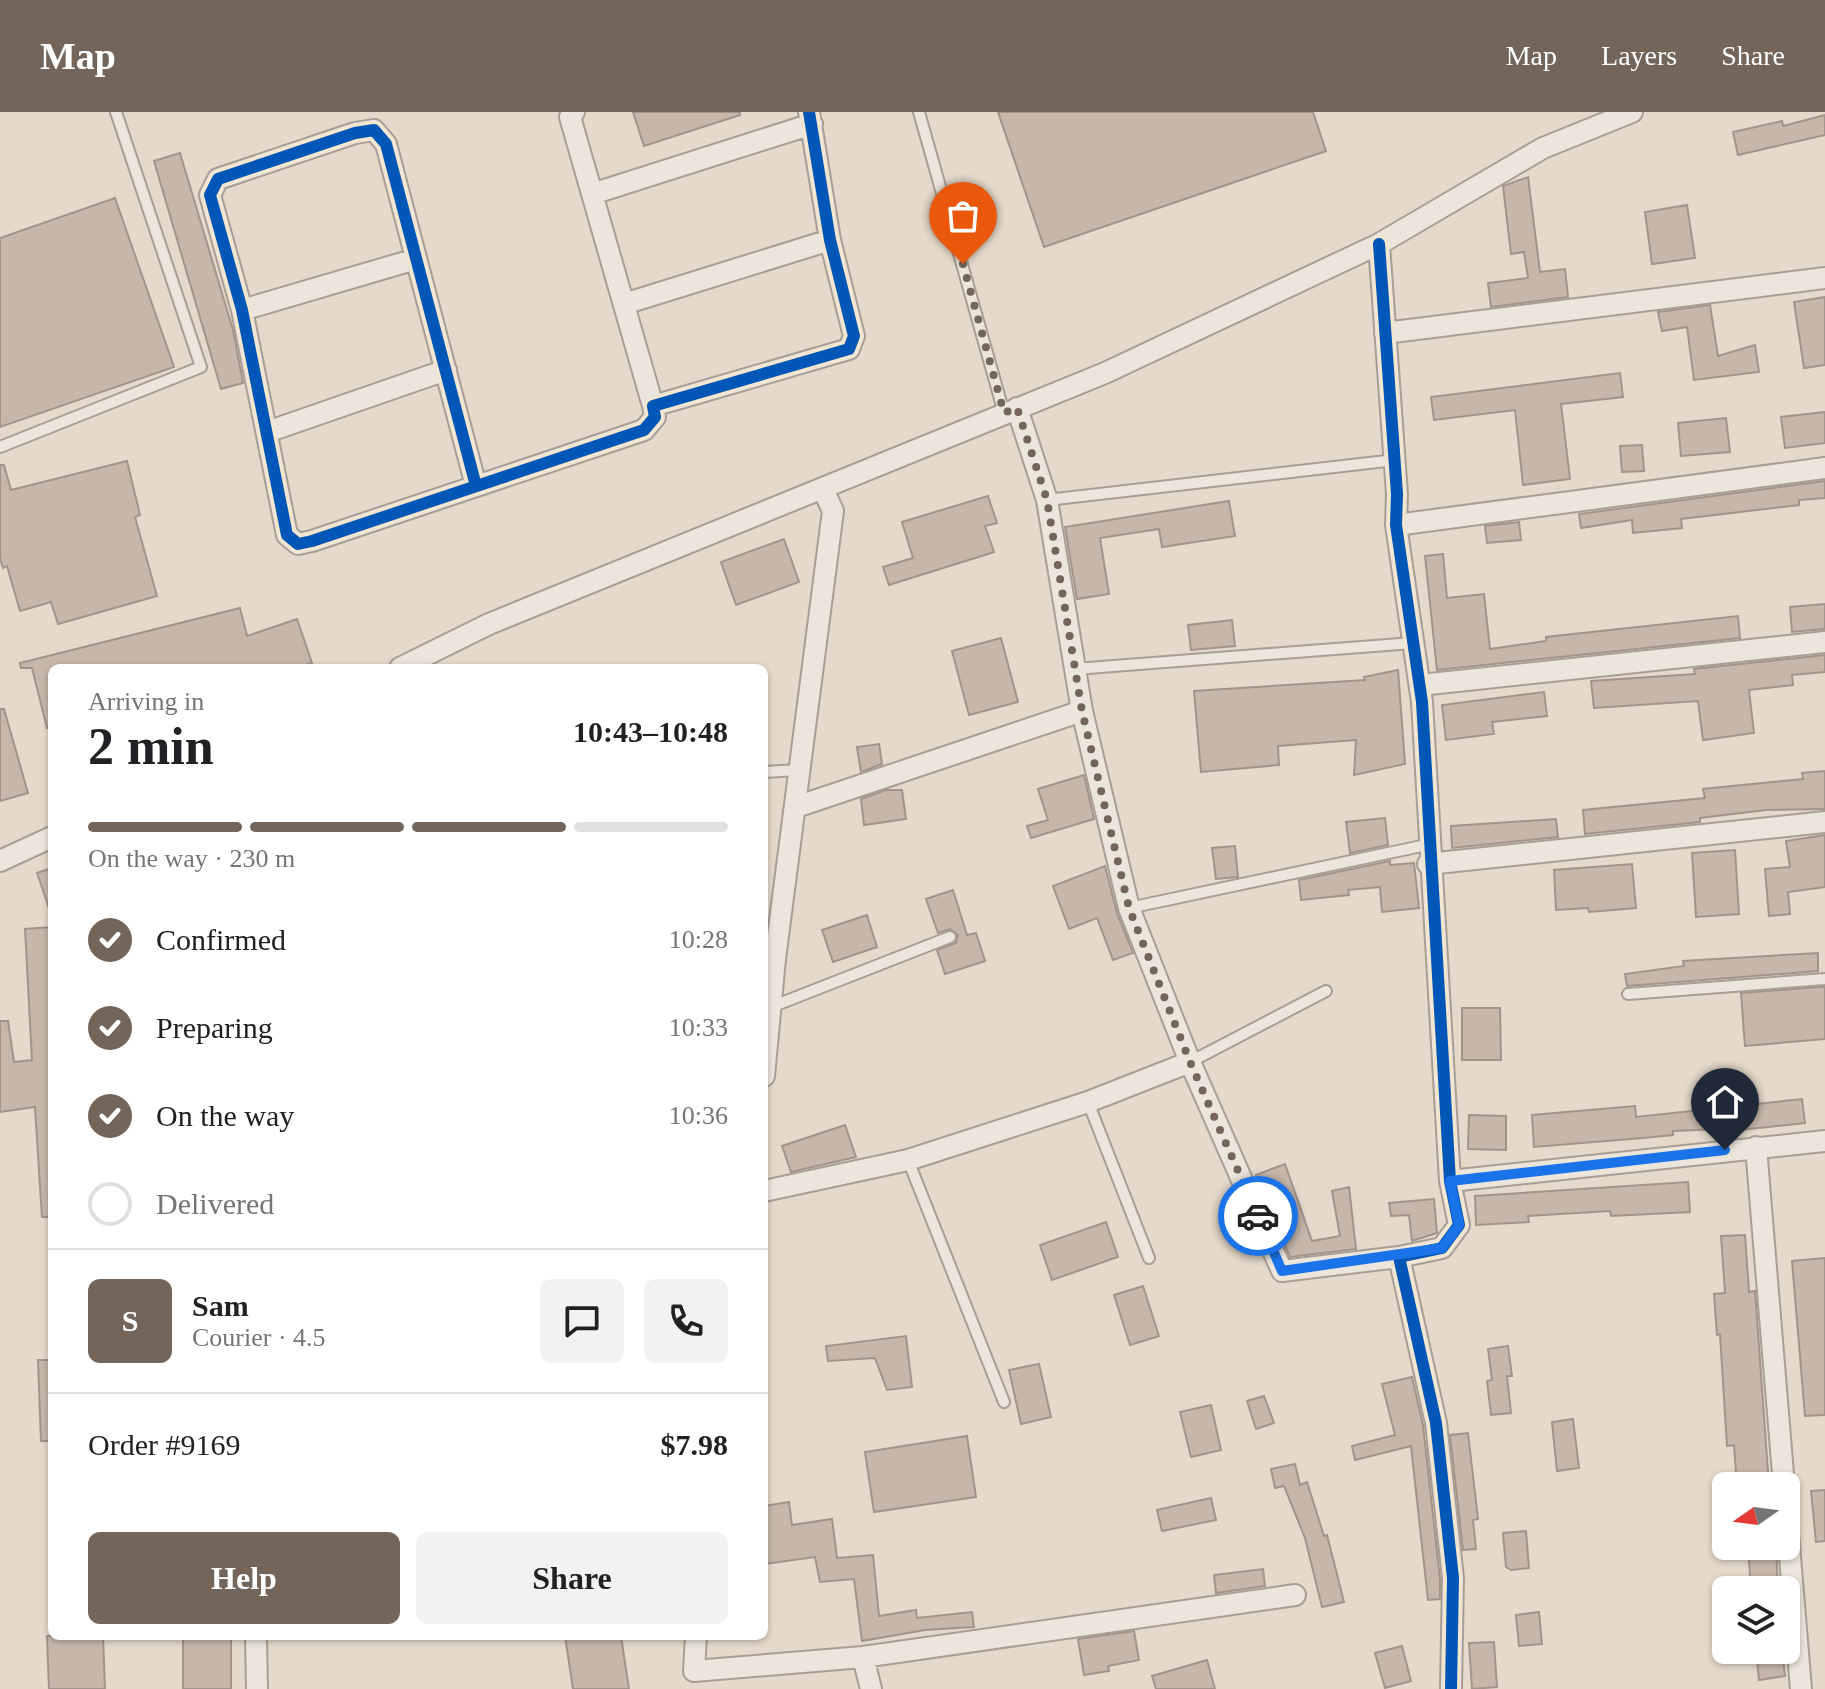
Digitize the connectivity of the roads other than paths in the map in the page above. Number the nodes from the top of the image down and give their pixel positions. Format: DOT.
graph roads {
  1 [pos="116,112"];
  2 [pos="574,112"];
  3 [pos="919,112"];
  4 [pos="1632,112"];
  5 [pos="811,118"];
  6 [pos="592,194"];
  7 [pos="830,240"];
  8 [pos="1379,244"];
  9 [pos="416,259"];
  10 [pos="1825,278"];
  11 [pos="624,304"];
  12 [pos="242,310"];
  13 [pos="1385,333"];
  14 [pos="446,370"];
  15 [pos="653,406"];
  16 [pos="1011,411"];
  17 [pos="267,432"];
  18 [pos="0,447"];
  19 [pos="1395,460"];
  20 [pos="1825,468"];
  21 [pos="476,486"];
  22 [pos="823,489"];
  23 [pos="1047,500"];
  24 [pos="1396,525"];
  25 [pos="1825,642"];
  26 [pos="1413,643"];
  27 [pos="408,664"];
  28 [pos="1075,669"];
  29 [pos="1420,685"];
  30 [pos="1082,711"];
  31 [pos="799,770"];
  32 [pos="768,772"];
  33 [pos="796,807"];
  34 [pos="1825,822"];
  35 [pos="48,839"];
  36 [pos="1430,854"];
  37 [pos="0,861"];
  38 [pos="1129,908"];
  39 [pos="950,937"];
  40 [pos="770,959"];
  41 [pos="1825,979"];
  42 [pos="1326,991"];
  43 [pos="1628,994"];
  44 [pos="771,1007"];
  45 [pos="768,1037"];
  46 [pos="1190,1062"];
  47 [pos="1088,1102"];
  48 [pos="1825,1141"];
  49 [pos="1756,1147"];
  50 [pos="908,1160"];
  51 [pos="1450,1181"];
  52 [pos="768,1190"];
  53 [pos="1399,1257"];
  54 [pos="1149,1258"];
  55 [pos="1004,1402"];
  56 [pos="1783,1472"];
  57 [pos="1790,1560"];
  58 [pos="1295,1595"];
  59 [pos="256,1640"];
  60 [pos="696,1640"];
  61 [pos="863,1657"];
  62 [pos="691,1680"];
  63 [pos="257,1689"];
  64 [pos="871,1689"];
  65 [pos="1451,1689"];
  66 [pos="1801,1689"];
  1 -- 18 [label="lane"];
  2 -- 6 [label="street"];
  3 -- 16 [label="lane"];
  4 -- 8 [label="street"];
  5 -- 6 [label="street"];
  5 -- 7 [label="street"];
  6 -- 11 [label="street"];
  7 -- 11 [label="street"];
  7 -- 15 [label="street"];
  8 -- 13 [label="street"];
  8 -- 16 [label="street"];
  9 -- 12 [label="street"];
  9 -- 12 [label="street"];
  9 -- 14 [label="street"];
  10 -- 13 [label="street"];
  11 -- 15 [label="street"];
  12 -- 17 [label="street"];
  13 -- 19 [label="street"];
  14 -- 17 [label="street"];
  14 -- 21 [label="street"];
  15 -- 21 [label="street"];
  16 -- 22 [label="street"];
  16 -- 23 [label="street"];
  17 -- 21 [label="street"];
  19 -- 23 [label="lane"];
  19 -- 24 [label="street"];
  20 -- 24 [label="street"];
  22 -- 27 [label="street"];
  22 -- 31 [label="street"];
  23 -- 28 [label="street"];
  24 -- 26 [label="street"];
  25 -- 29 [label="street"];
  26 -- 28 [label="lane"];
  26 -- 29 [label="street"];
  28 -- 30 [label="street"];
  29 -- 36 [label="street"];
  30 -- 33 [label="street"];
  30 -- 38 [label="street"];
  31 -- 32 [label="lane"];
  31 -- 33 [label="street"];
  33 -- 40 [label="street"];
  34 -- 36 [label="street"];
  35 -- 37 [label="street"];
  36 -- 38 [label="lane"];
  36 -- 51 [label="street"];
  38 -- 46 [label="street"];
  39 -- 44 [label="lane"];
  40 -- 44 [label="street"];
  41 -- 43 [label="lane"];
  42 -- 46 [label="lane"];
  44 -- 45 [label="street"];
  46 -- 47 [label="street"];
  46 -- 53 [label="street"];
  47 -- 50 [label="street"];
  47 -- 54 [label="lane"];
  48 -- 49 [label="street"];
  49 -- 51 [label="street"];
  49 -- 56 [label="street"];
  50 -- 52 [label="street"];
  50 -- 55 [label="lane"];
  51 -- 53 [label="street"];
  53 -- 65 [label="street"];
  57 -- 66 [label="street"];
  58 -- 61 [label="street"];
  59 -- 63 [label="street"];
  60 -- 62 [label="street"];
  61 -- 62 [label="street"];
  61 -- 64 [label="street"];
}
